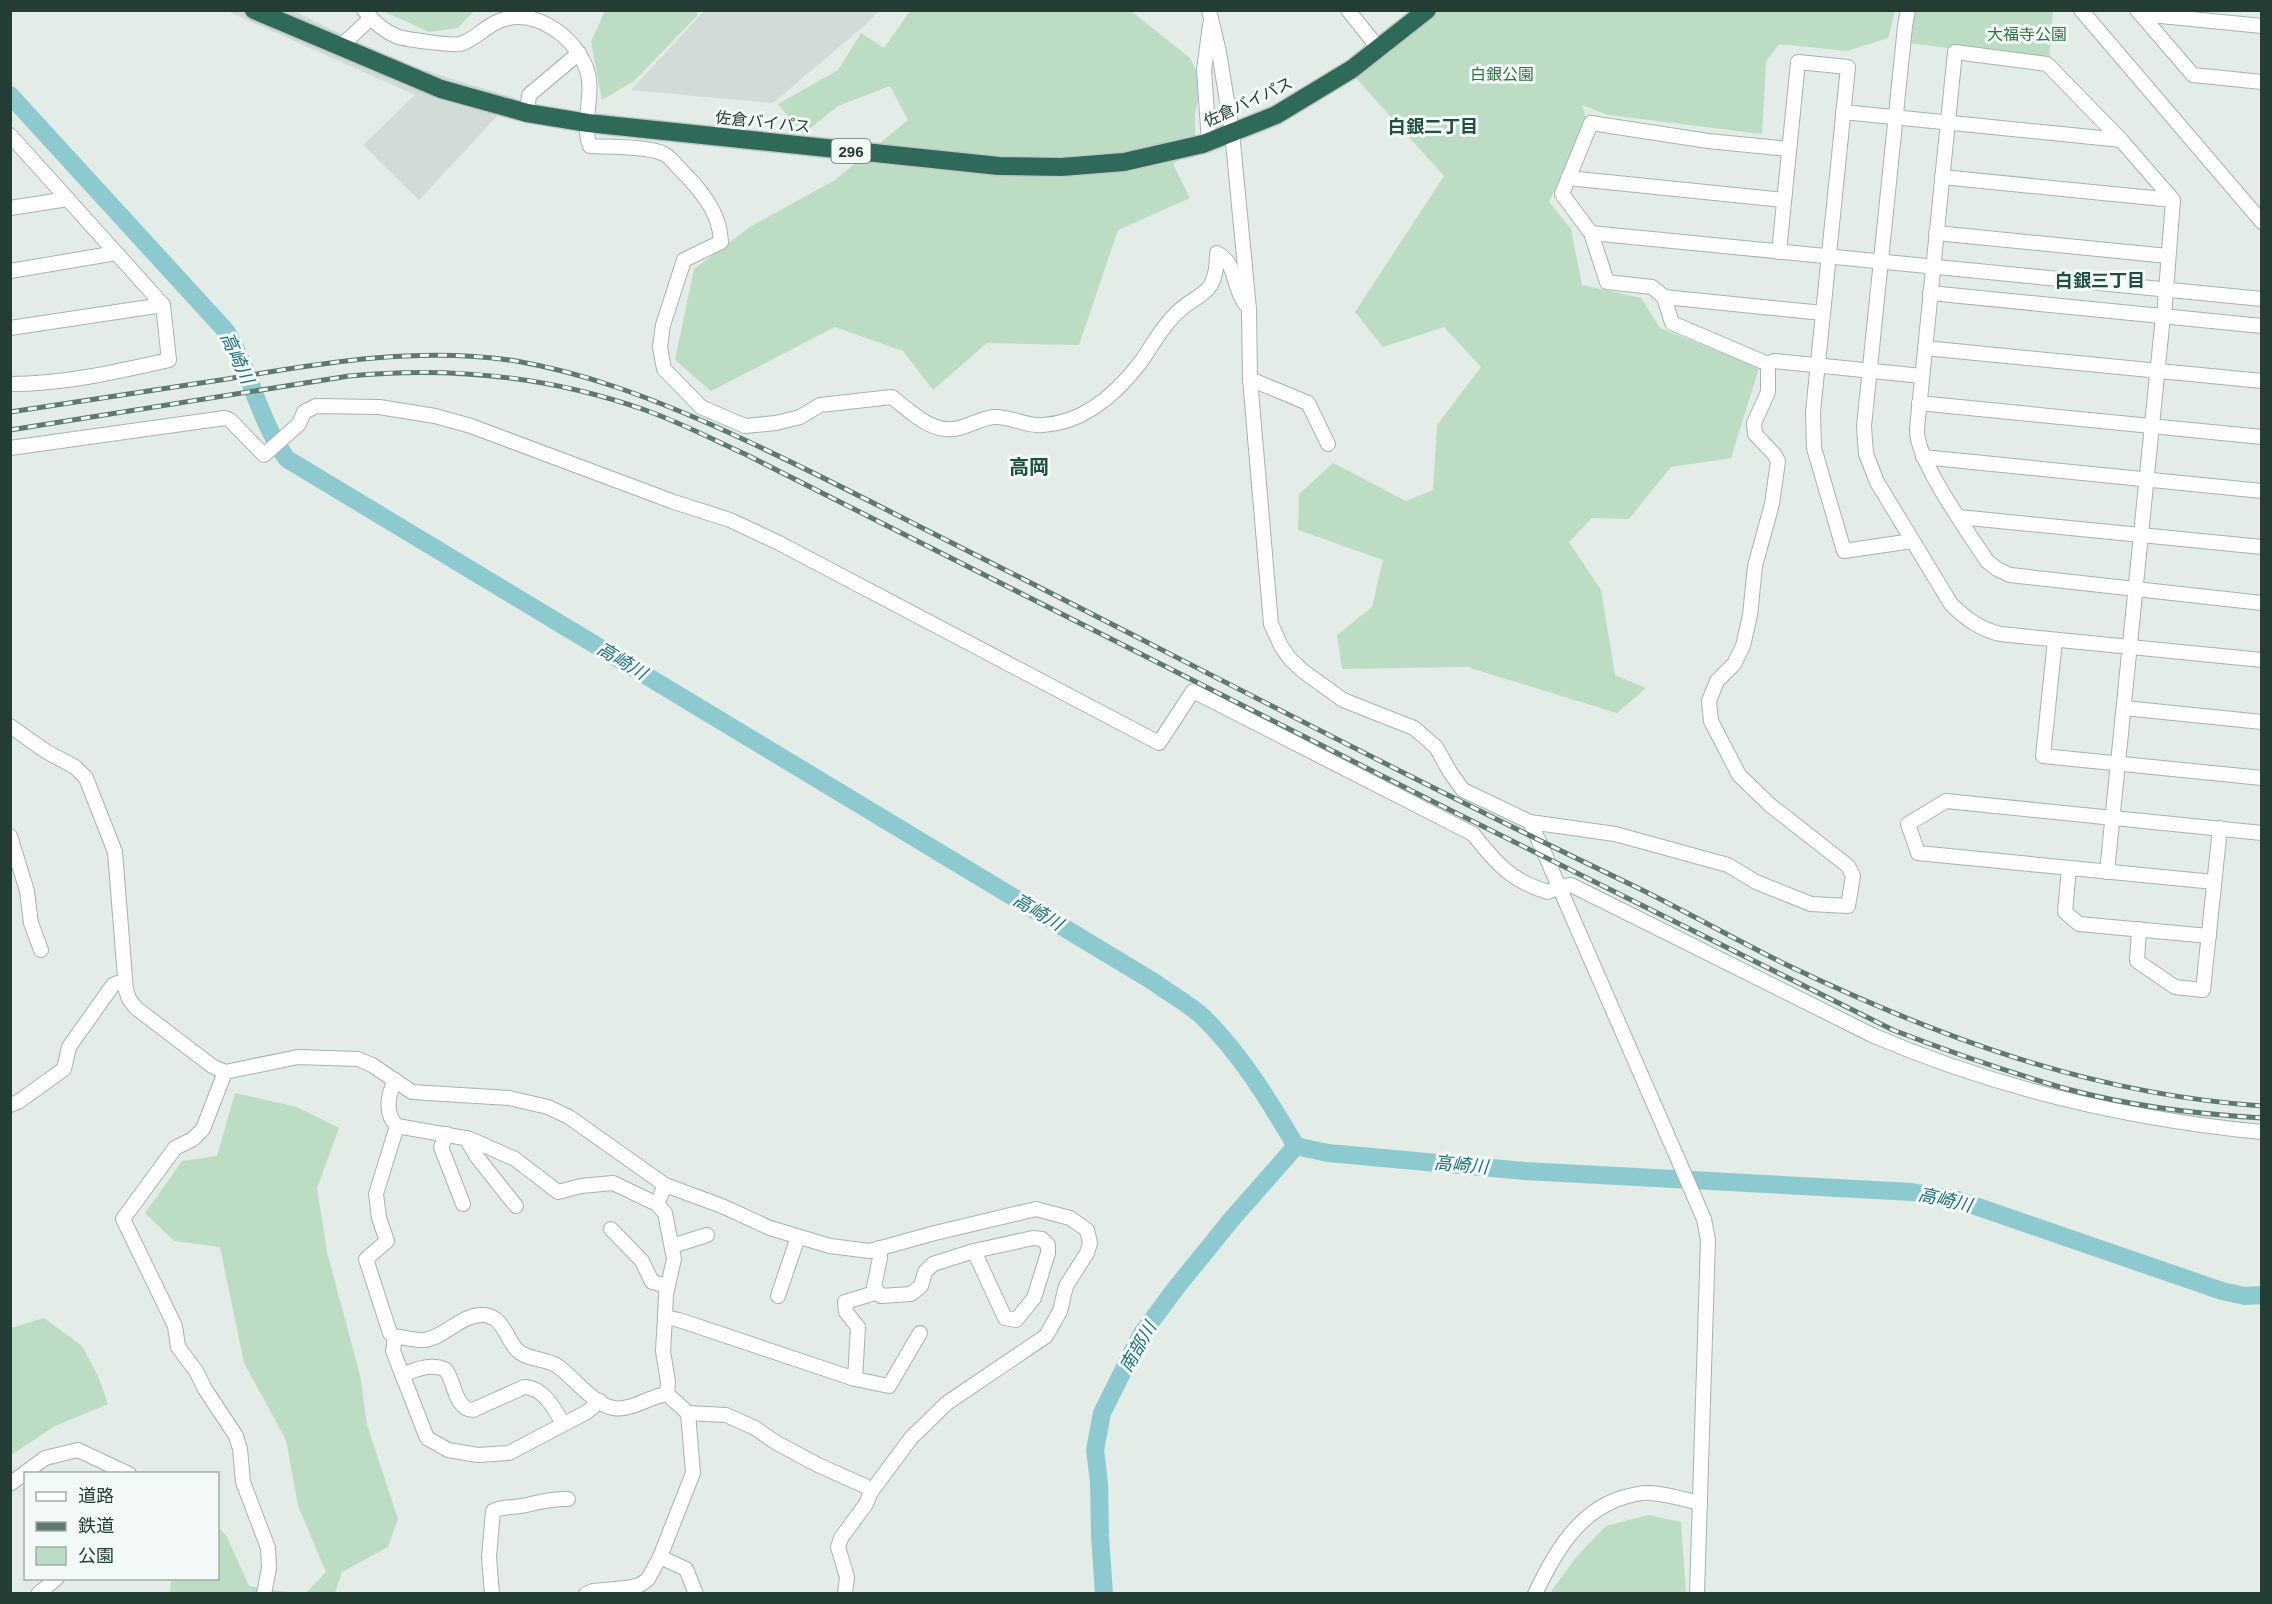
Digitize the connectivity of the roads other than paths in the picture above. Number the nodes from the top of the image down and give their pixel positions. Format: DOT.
graph roads {
  1 [pos="254,10"];
  2 [pos="1348,10"];
  3 [pos="1908,10"];
  4 [pos="2081,10"];
  5 [pos="1424,12"];
  6 [pos="2139,12"];
  7 [pos="367,14"];
  8 [pos="1210,14"];
  9 [pos="2262,26"];
  10 [pos="340,46"];
  11 [pos="1379,49"];
  12 [pos="579,53"];
  13 [pos="2262,82"];
  14 [pos="527,112"];
  15 [pos="1843,112"];
  16 [pos="1895,117"];
  17 [pos="588,123"];
  18 [pos="1947,123"];
  19 [pos="1232,132"];
  20 [pos="10,135"];
  21 [pos="2121,140"];
  22 [pos="1209,142"];
  23 [pos="16,149"];
  24 [pos="1789,149"];
  25 [pos="1942,177"];
  26 [pos="1568,178"];
  27 [pos="68,199"];
  28 [pos="1784,200"];
  29 [pos="2173,200"];
  30 [pos="10,208"];
  31 [pos="2262,222"];
  32 [pos="1591,233"];
  33 [pos="1936,233"];
  34 [pos="1779,252"];
  35 [pos="116,253"];
  36 [pos="1829,256"];
  37 [pos="2168,256"];
  38 [pos="1881,261"];
  39 [pos="1933,267"];
  40 [pos="10,271"];
  41 [pos="2167,291"];
  42 [pos="1930,293"];
  43 [pos="1664,297"];
  44 [pos="2262,299"];
  45 [pos="163,305"];
  46 [pos="1249,309"];
  47 [pos="1823,313"];
  48 [pos="2164,317"];
  49 [pos="2262,326"];
  50 [pos="10,328"];
  51 [pos="1925,348"];
  52 [pos="1768,364"];
  53 [pos="1818,366"];
  54 [pos="1870,371"];
  55 [pos="2157,371"];
  56 [pos="1922,376"];
  57 [pos="1250,379"];
  58 [pos="2262,381"];
  59 [pos="10,384"];
  60 [pos="1919,403"];
  61 [pos="2152,426"];
  62 [pos="2262,437"];
  63 [pos="1328,444"];
  64 [pos="10,448"];
  65 [pos="1923,458"];
  66 [pos="2146,480"];
  67 [pos="2262,491"];
  68 [pos="1959,517"];
  69 [pos="2141,535"];
  70 [pos="1912,541"];
  71 [pos="2262,547"];
  72 [pos="2136,590"];
  73 [pos="2262,603"];
  74 [pos="2055,639"];
  75 [pos="2130,647"];
  76 [pos="2262,660"];
  77 [pos="2124,708"];
  78 [pos="2262,722"];
  79 [pos="10,726"];
  80 [pos="2118,763"];
  81 [pos="2262,778"];
  82 [pos="2113,818"];
  83 [pos="1530,822"];
  84 [pos="2220,828"];
  85 [pos="2262,833"];
  86 [pos="10,836"];
  87 [pos="2069,868"];
  88 [pos="2107,872"];
  89 [pos="2214,882"];
  90 [pos="1559,887"];
  91 [pos="2139,929"];
  92 [pos="2209,936"];
  93 [pos="41,950"];
  94 [pos="125,980"];
  95 [pos="225,1072"];
  96 [pos="395,1080"];
  97 [pos="10,1105"];
  98 [pos="397,1126"];
  99 [pos="2262,1132"];
  100 [pos="447,1134"];
  101 [pos="466,1138"];
  102 [pos="664,1185"];
  103 [pos="463,1204"];
  104 [pos="657,1204"];
  105 [pos="516,1206"];
  106 [pos="611,1229"];
  107 [pos="707,1235"];
  108 [pos="798,1237"];
  109 [pos="672,1246"];
  110 [pos="879,1248"];
  111 [pos="974,1251"];
  112 [pos="668,1286"];
  113 [pos="878,1292"];
  114 [pos="778,1296"];
  115 [pos="665,1317"];
  116 [pos="920,1333"];
  117 [pos="395,1336"];
  118 [pos="402,1375"];
  119 [pos="855,1379"];
  120 [pos="667,1394"];
  121 [pos="600,1401"];
  122 [pos="688,1413"];
  123 [pos="563,1424"];
  124 [pos="26,1472"];
  125 [pos="127,1472"];
  126 [pos="24,1474"];
  127 [pos="10,1484"];
  128 [pos="871,1492"];
  129 [pos="567,1499"];
  130 [pos="1700,1503"];
  131 [pos="660,1557"];
  132 [pos="54,1580"];
  133 [pos="38,1593"];
  134 [pos="264,1593"];
  135 [pos="492,1593"];
  136 [pos="586,1593"];
  137 [pos="696,1593"];
  138 [pos="845,1593"];
  139 [pos="1535,1593"];
  140 [pos="1696,1593"];
  1 -- 10 [label="highway, 佐倉バイパス / 296"];
  2 -- 11 [label="street"];
  3 -- 16 [label="street"];
  4 -- 31 [label="street"];
  5 -- 11 [label="highway, 佐倉バイパス / 296"];
  6 -- 9 [label="street"];
  6 -- 13 [label="street"];
  7 -- 10 [label="street"];
  7 -- 12 [label="street"];
  8 -- 19 [label="street"];
  8 -- 22 [label="street"];
  10 -- 14 [label="highway, 佐倉バイパス / 296"];
  11 -- 19 [label="highway, 佐倉バイパス / 296"];
  12 -- 14 [label="street"];
  12 -- 17 [label="street"];
  14 -- 17 [label="highway, 佐倉バイパス / 296"];
  15 -- 16 [label="street"];
  15 -- 24 [label="street"];
  15 -- 36 [label="street"];
  16 -- 18 [label="street"];
  16 -- 38 [label="street"];
  17 -- 22 [label="highway, 佐倉バイパス / 296"];
  17 -- 46 [label="street"];
  18 -- 21 [label="street"];
  18 -- 21 [label="street"];
  18 -- 25 [label="street"];
  19 -- 22 [label="highway, 佐倉バイパス / 296"];
  19 -- 46 [label="street"];
  20 -- 23 [label="street"];
  21 -- 29 [label="street"];
  23 -- 27 [label="street"];
  24 -- 26 [label="street"];
  24 -- 28 [label="street"];
  25 -- 29 [label="street"];
  25 -- 33 [label="street"];
  26 -- 28 [label="street"];
  26 -- 32 [label="street"];
  27 -- 30 [label="street"];
  27 -- 35 [label="street"];
  28 -- 34 [label="street"];
  29 -- 37 [label="street"];
  32 -- 34 [label="street"];
  32 -- 43 [label="street"];
  33 -- 37 [label="street"];
  33 -- 39 [label="street"];
  34 -- 36 [label="street"];
  35 -- 40 [label="street"];
  35 -- 45 [label="street"];
  36 -- 38 [label="street"];
  36 -- 47 [label="street"];
  37 -- 41 [label="street"];
  38 -- 39 [label="street"];
  38 -- 54 [label="street"];
  39 -- 41 [label="street"];
  39 -- 42 [label="street"];
  41 -- 44 [label="street"];
  41 -- 48 [label="street"];
  42 -- 48 [label="street"];
  42 -- 51 [label="street"];
  43 -- 47 [label="street"];
  43 -- 52 [label="street"];
  45 -- 50 [label="street"];
  45 -- 59 [label="street"];
  46 -- 57 [label="street"];
  47 -- 53 [label="street"];
  48 -- 49 [label="street"];
  48 -- 55 [label="street"];
  51 -- 55 [label="street"];
  51 -- 56 [label="street"];
  52 -- 53 [label="street"];
  52 -- 83 [label="street"];
  53 -- 54 [label="street"];
  53 -- 70 [label="street"];
  54 -- 56 [label="street"];
  54 -- 70 [label="street"];
  55 -- 58 [label="street"];
  55 -- 61 [label="street"];
  56 -- 60 [label="street"];
  57 -- 63 [label="street"];
  57 -- 83 [label="street"];
  60 -- 61 [label="street"];
  60 -- 65 [label="street"];
  61 -- 62 [label="street"];
  61 -- 66 [label="street"];
  64 -- 90 [label="street"];
  65 -- 66 [label="street"];
  65 -- 68 [label="street"];
  66 -- 67 [label="street"];
  66 -- 69 [label="street"];
  68 -- 69 [label="street"];
  68 -- 72 [label="street"];
  69 -- 71 [label="street"];
  69 -- 72 [label="street"];
  70 -- 74 [label="street"];
  72 -- 73 [label="street"];
  72 -- 75 [label="street"];
  74 -- 75 [label="street"];
  74 -- 80 [label="street"];
  75 -- 76 [label="street"];
  75 -- 77 [label="street"];
  77 -- 78 [label="street"];
  77 -- 80 [label="street"];
  79 -- 94 [label="street"];
  80 -- 81 [label="street"];
  80 -- 82 [label="street"];
  82 -- 84 [label="street"];
  82 -- 87 [label="street"];
  82 -- 88 [label="street"];
  83 -- 90 [label="street"];
  84 -- 85 [label="street"];
  84 -- 89 [label="street"];
  86 -- 93 [label="street"];
  87 -- 88 [label="street"];
  87 -- 91 [label="street"];
  88 -- 89 [label="street"];
  89 -- 92 [label="street"];
  90 -- 99 [label="street"];
  90 -- 130 [label="street"];
  91 -- 92 [label="street"];
  91 -- 92 [label="street"];
  94 -- 95 [label="street"];
  94 -- 97 [label="street"];
  95 -- 96 [label="street"];
  95 -- 134 [label="street"];
  96 -- 98 [label="street"];
  96 -- 102 [label="street"];
  98 -- 100 [label="street"];
  98 -- 117 [label="street"];
  100 -- 101 [label="street"];
  100 -- 103 [label="street"];
  101 -- 104 [label="street"];
  101 -- 105 [label="street"];
  102 -- 104 [label="street"];
  102 -- 108 [label="street"];
  104 -- 109 [label="street"];
  106 -- 112 [label="street"];
  107 -- 109 [label="street"];
  108 -- 110 [label="street"];
  108 -- 114 [label="street"];
  109 -- 112 [label="street"];
  110 -- 113 [label="street"];
  110 -- 128 [label="street"];
  111 -- 111 [label="street"];
  111 -- 113 [label="street"];
  112 -- 115 [label="street"];
  113 -- 119 [label="street"];
  115 -- 119 [label="street"];
  115 -- 120 [label="street"];
  116 -- 119 [label="street"];
  117 -- 118 [label="street"];
  117 -- 121 [label="street"];
  118 -- 123 [label="street"];
  118 -- 123 [label="street"];
  120 -- 121 [label="street"];
  120 -- 122 [label="street"];
  121 -- 123 [label="street"];
  122 -- 128 [label="street"];
  122 -- 131 [label="street"];
  124 -- 125 [label="street"];
  126 -- 127 [label="street"];
  128 -- 138 [label="street"];
  129 -- 135 [label="street"];
  130 -- 139 [label="street"];
  130 -- 140 [label="street"];
  131 -- 136 [label="street"];
  131 -- 137 [label="street"];
  132 -- 133 [label="street"];
}
